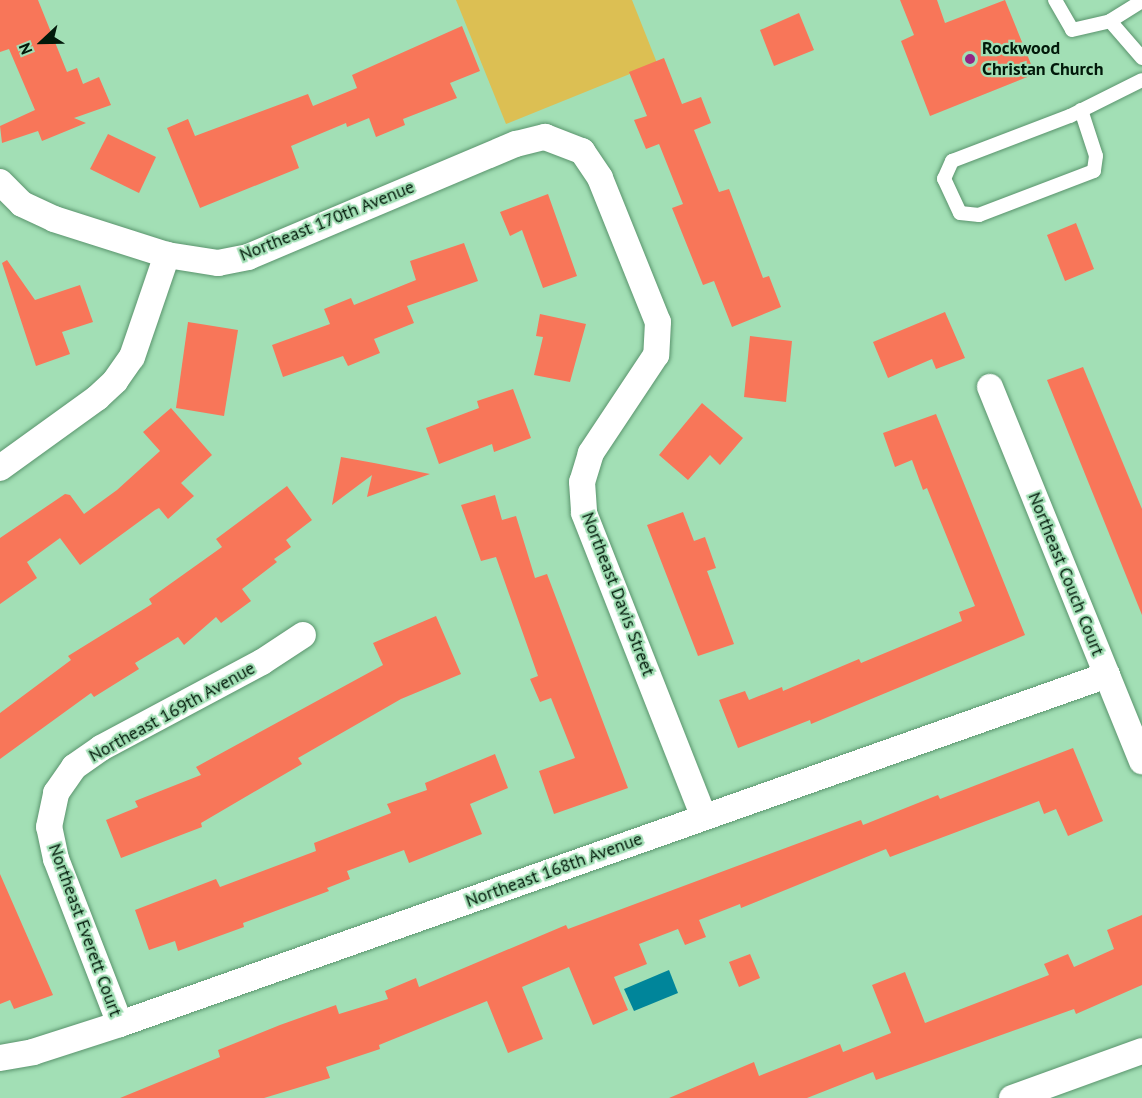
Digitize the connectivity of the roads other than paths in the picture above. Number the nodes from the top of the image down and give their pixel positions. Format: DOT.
graph roads {
  1 [pos="1055,0"];
  2 [pos="1142,1"];
  3 [pos="1110,21"];
  4 [pos="1142,58"];
  5 [pos="1142,80"];
  6 [pos="1081,110"];
  7 [pos="545,137"];
  8 [pos="0,182"];
  9 [pos="167,255"];
  10 [pos="990,387"];
  11 [pos="0,468"];
  12 [pos="303,635"];
  13 [pos="1107,675"];
  14 [pos="1142,761"];
  15 [pos="54,801"];
  16 [pos="704,817"];
  17 [pos="120,1024"];
  18 [pos="1142,1051"];
  19 [pos="0,1058"];
  20 [pos="1012,1098"];
  1 -- 3 [label="lane"];
  2 -- 3 [label="lane"];
  3 -- 4 [label="lane"];
  5 -- 6 [label="lane"];
  6 -- 6 [label="lane"];
  7 -- 9 [label="street, Northeast 170th Avenue"];
  7 -- 16 [label="street, Northeast Davis Street"];
  8 -- 9 [label="street, Northeast 170th Avenue"];
  9 -- 11 [label="street"];
  10 -- 13 [label="street, Northeast Couch Court"];
  12 -- 15 [label="street, Northeast 169th Avenue"];
  13 -- 14 [label="street, Northeast Couch Court"];
  13 -- 16 [label="street, Northeast 168th Avenue"];
  15 -- 17 [label="street, Northeast Everett Court"];
  16 -- 17 [label="street, Northeast 168th Avenue"];
  17 -- 19 [label="street, Northeast 168th Avenue"];
  18 -- 20 [label="street"];
}
